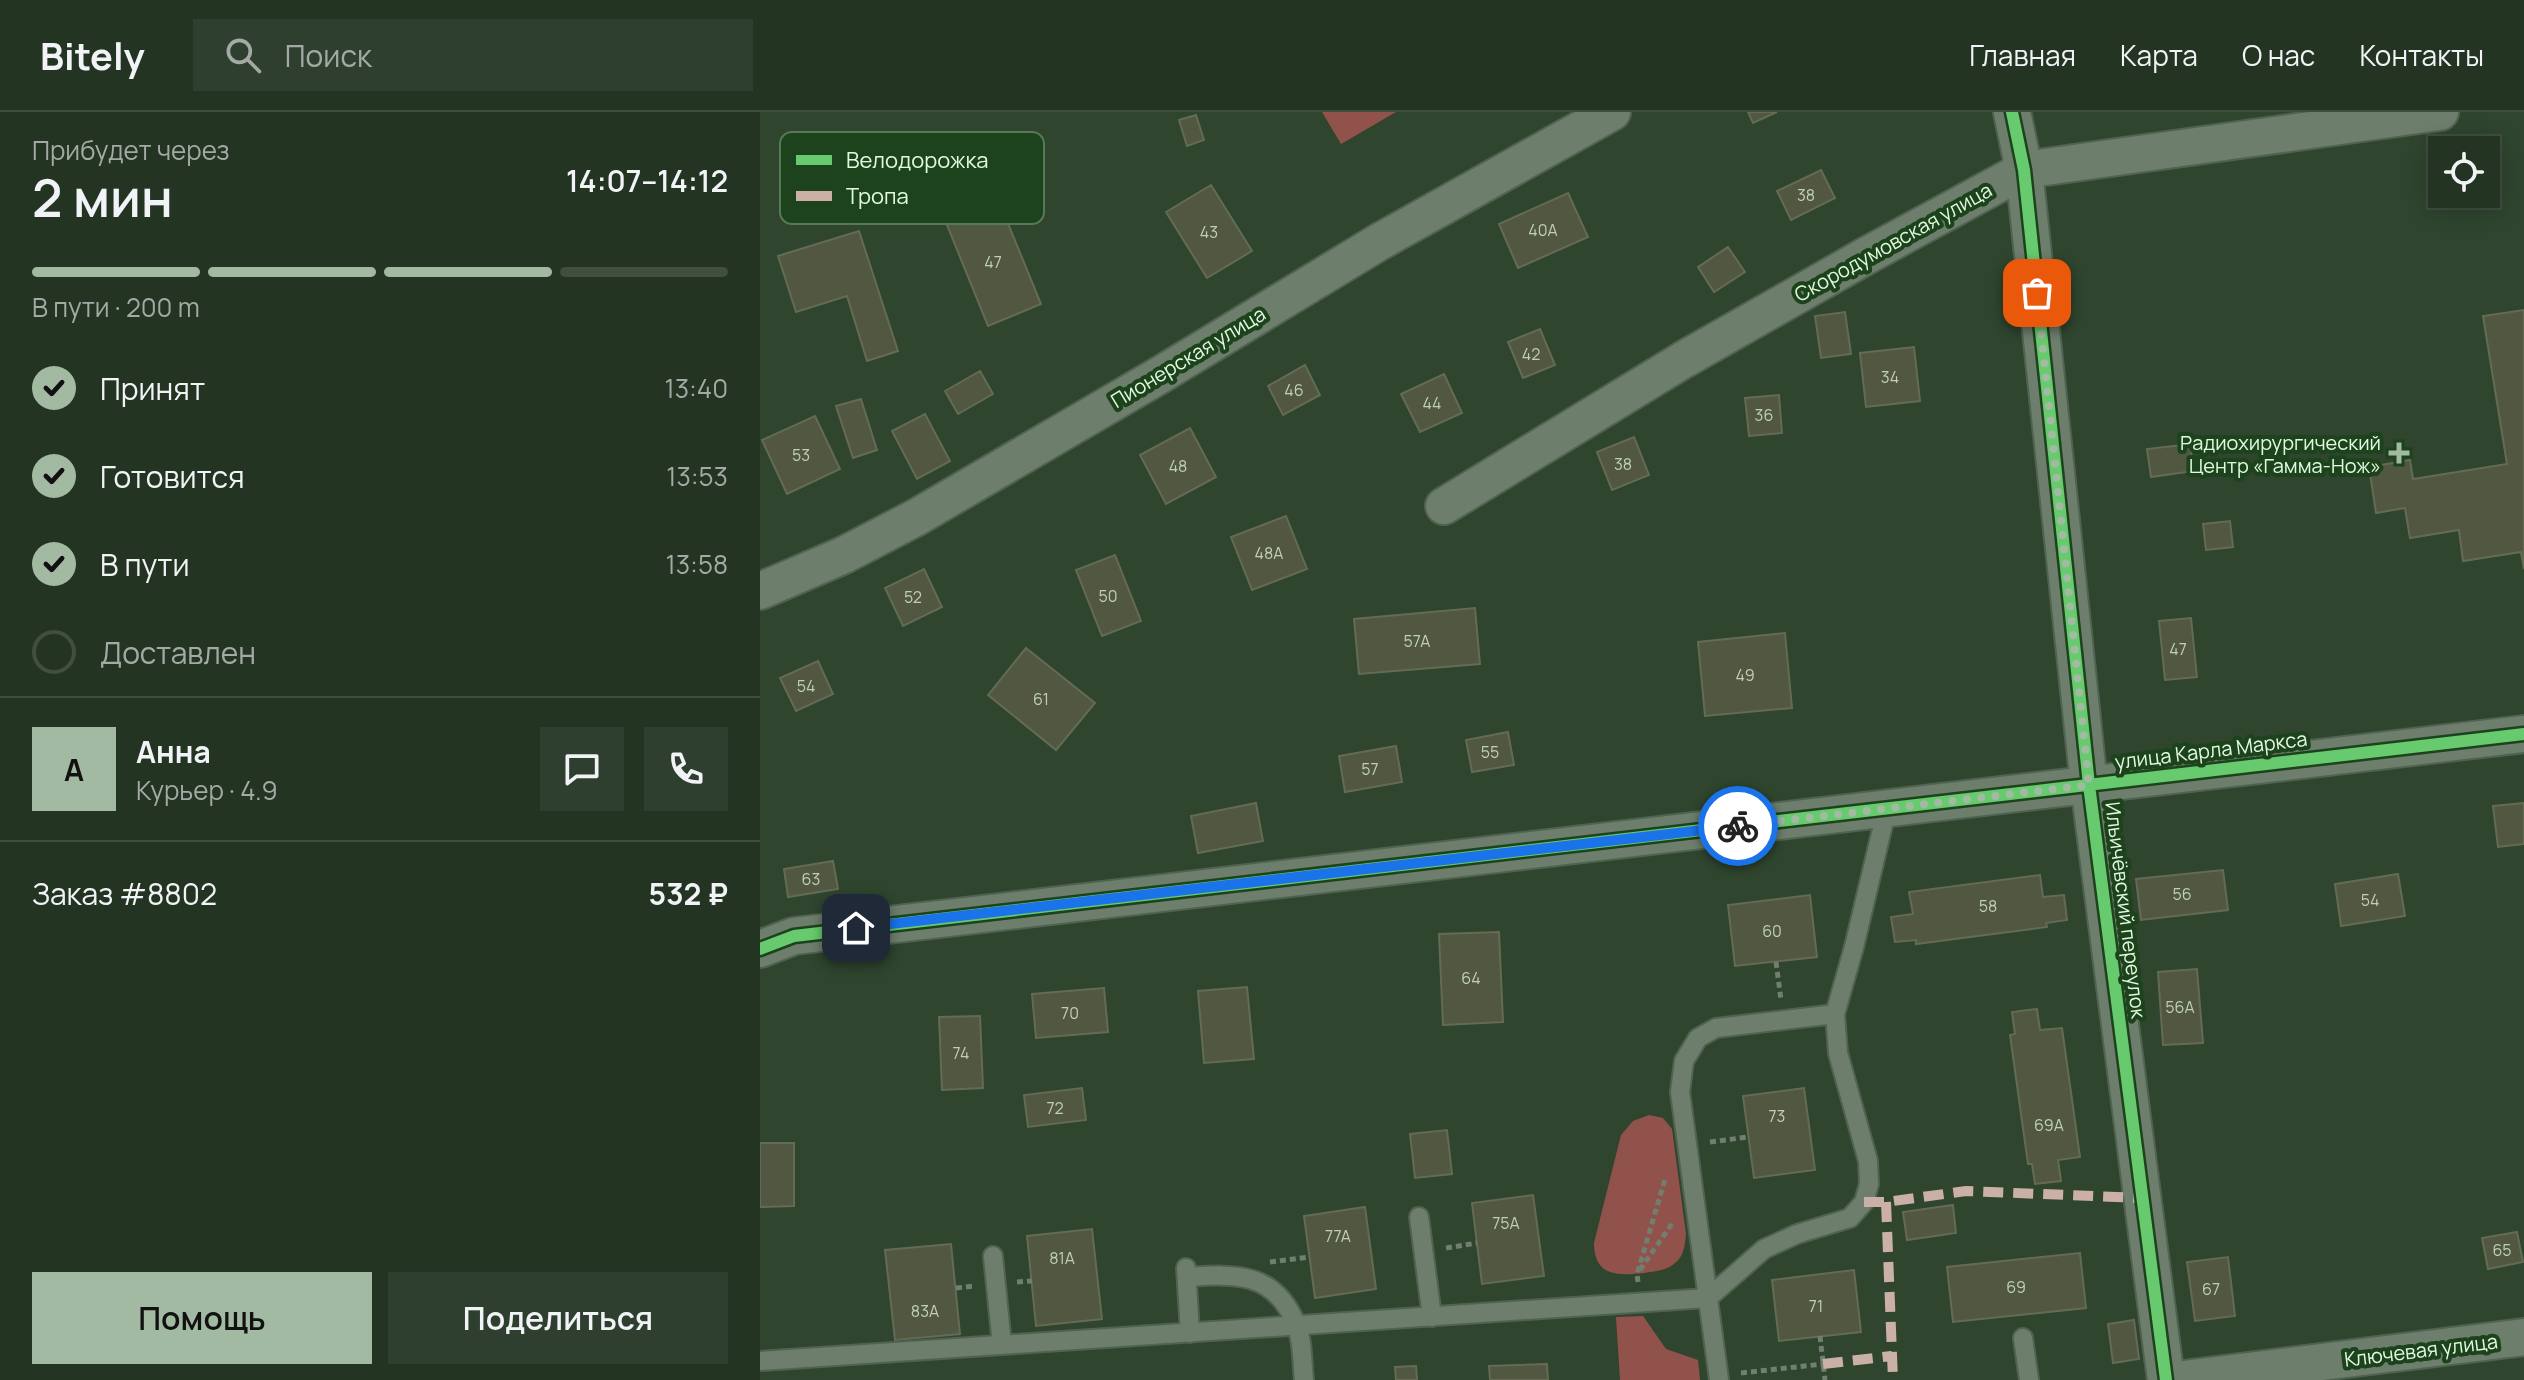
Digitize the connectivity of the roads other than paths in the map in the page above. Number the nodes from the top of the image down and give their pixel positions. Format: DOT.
graph roads {
  1 [pos="1612,112"];
  2 [pos="2012,112"];
  3 [pos="2440,112"];
  4 [pos="2024,170"];
  5 [pos="1444,506"];
  6 [pos="760,591"];
  7 [pos="2524,734"];
  8 [pos="2089,785"];
  9 [pos="1887,808"];
  10 [pos="760,949"];
  11 [pos="1835,1014"];
  12 [pos="1419,1217"];
  13 [pos="993,1256"];
  14 [pos="1708,1298"];
  15 [pos="1432,1317"];
  16 [pos="1297,1326"];
  17 [pos="1190,1333"];
  18 [pos="2524,1337"];
  19 [pos="2023,1338"];
  20 [pos="1002,1345"];
  21 [pos="760,1361"];
  22 [pos="1718,1378"];
  23 [pos="1304,1380"];
  24 [pos="2029,1380"];
  25 [pos="2166,1380"];
  26 [pos="2175,1380"];
  1 -- 6 [label="street, Пионерская улица"];
  2 -- 4 [label="street, Ильичёвский переулок"];
  3 -- 4 [label="street, Скородумовская улица"];
  4 -- 5 [label="street, Скородумовская улица"];
  4 -- 8 [label="street, Ильичёвский переулок"];
  7 -- 8 [label="street, улица Карла Маркса"];
  8 -- 9 [label="street, улица Карла Маркса"];
  8 -- 25 [label="street, Ильичёвский переулок"];
  9 -- 10 [label="street, улица Карла Маркса"];
  9 -- 11 [label="lane"];
  11 -- 14 [label="lane"];
  11 -- 14 [label="lane"];
  12 -- 15 [label="lane"];
  13 -- 20 [label="lane"];
  14 -- 15 [label="lane"];
  14 -- 22 [label="lane"];
  15 -- 16 [label="lane"];
  16 -- 17 [label="lane"];
  16 -- 17 [label="lane"];
  16 -- 23 [label="lane"];
  17 -- 20 [label="lane"];
  18 -- 26 [label="street, Ключевая улица"];
  19 -- 24 [label="lane"];
  20 -- 21 [label="lane"];
}
